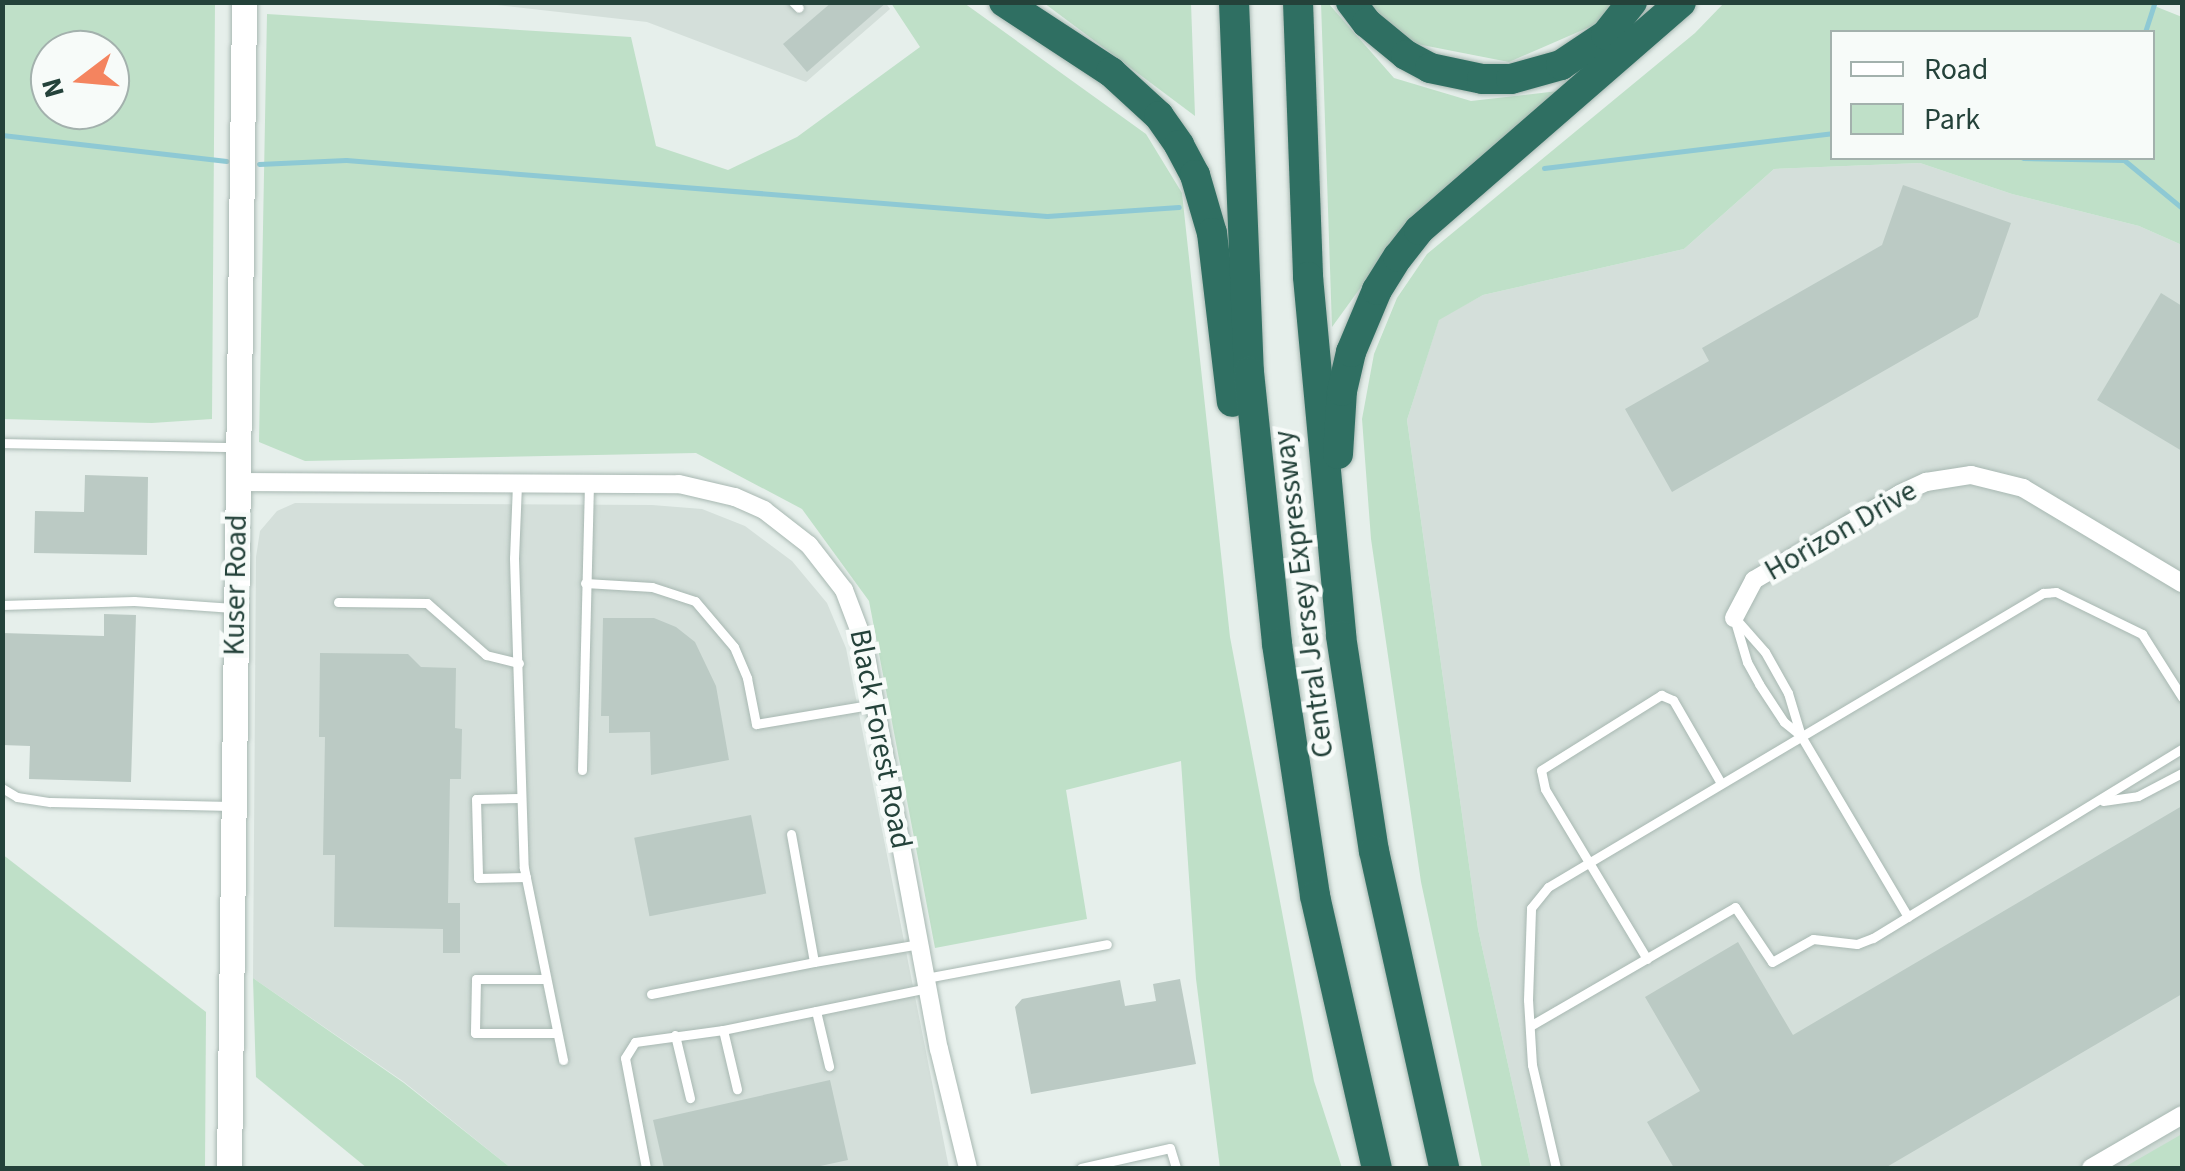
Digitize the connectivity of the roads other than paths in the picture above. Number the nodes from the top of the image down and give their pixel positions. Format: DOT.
graph roads {
  1 [pos="244,2"];
  2 [pos="1004,2"];
  3 [pos="1234,2"];
  4 [pos="1298,2"];
  5 [pos="1351,2"];
  6 [pos="1632,2"];
  7 [pos="1681,2"];
  8 [pos="2,443"];
  9 [pos="238,448"];
  10 [pos="237,482"];
  11 [pos="518,484"];
  12 [pos="589,484"];
  13 [pos="586,583"];
  14 [pos="2182,583"];
  15 [pos="338,602"];
  16 [pos="2,605"];
  17 [pos="236,608"];
  18 [pos="1734,618"];
  19 [pos="519,663"];
  20 [pos="2182,696"];
  21 [pos="875,704"];
  22 [pos="1356,736"];
  23 [pos="1800,736"];
  24 [pos="1289,742"];
  25 [pos="2182,749"];
  26 [pos="582,770"];
  27 [pos="2182,773"];
  28 [pos="1721,783"];
  29 [pos="2,788"];
  30 [pos="520,798"];
  31 [pos="2100,802"];
  32 [pos="234,806"];
  33 [pos="791,834"];
  34 [pos="1588,863"];
  35 [pos="526,877"];
  36 [pos="1908,917"];
  37 [pos="920,944"];
  38 [pos="1107,944"];
  39 [pos="1647,958"];
  40 [pos="814,962"];
  41 [pos="546,979"];
  42 [pos="927,983"];
  43 [pos="652,994"];
  44 [pos="816,1011"];
  45 [pos="1530,1026"];
  46 [pos="723,1030"];
  47 [pos="557,1033"];
  48 [pos="676,1035"];
  49 [pos="563,1060"];
  50 [pos="829,1066"];
  51 [pos="736,1089"];
  52 [pos="690,1098"];
  53 [pos="2182,1115"];
  54 [pos="229,1168"];
  55 [pos="646,1168"];
  56 [pos="968,1168"];
  57 [pos="1080,1168"];
  58 [pos="1176,1168"];
  59 [pos="1376,1168"];
  60 [pos="1444,1168"];
  61 [pos="1556,1168"];
  62 [pos="2091,1168"];
  1 -- 9 [label="street, Kuser Road"];
  2 -- 24 [label="highway"];
  3 -- 24 [label="highway, Central Jersey Expressway"];
  4 -- 22 [label="highway, Central Jersey Expressway"];
  5 -- 6 [label="highway"];
  7 -- 22 [label="highway"];
  8 -- 9 [label="lane"];
  9 -- 10 [label="street, Kuser Road"];
  10 -- 11 [label="street, Black Forest Road"];
  10 -- 17 [label="street, Kuser Road"];
  11 -- 12 [label="street, Black Forest Road"];
  11 -- 19 [label="lane"];
  12 -- 13 [label="lane"];
  12 -- 21 [label="street, Black Forest Road"];
  13 -- 21 [label="lane"];
  13 -- 26 [label="lane"];
  14 -- 18 [label="street, Horizon Drive"];
  15 -- 19 [label="lane"];
  16 -- 17 [label="lane"];
  17 -- 32 [label="street, Kuser Road"];
  18 -- 23 [label="lane"];
  18 -- 23 [label="lane"];
  19 -- 30 [label="lane"];
  20 -- 23 [label="lane"];
  21 -- 37 [label="street, Black Forest Road"];
  22 -- 60 [label="highway, Central Jersey Expressway"];
  23 -- 28 [label="lane"];
  23 -- 36 [label="lane"];
  24 -- 59 [label="highway, Central Jersey Expressway"];
  25 -- 31 [label="lane"];
  27 -- 31 [label="lane"];
  28 -- 34 [label="lane"];
  28 -- 34 [label="lane"];
  29 -- 32 [label="lane"];
  30 -- 35 [label="lane"];
  30 -- 35 [label="lane"];
  31 -- 36 [label="lane"];
  32 -- 54 [label="street, Kuser Road"];
  33 -- 40 [label="lane"];
  34 -- 39 [label="lane"];
  34 -- 45 [label="lane"];
  35 -- 41 [label="lane"];
  36 -- 39 [label="lane"];
  37 -- 40 [label="lane"];
  37 -- 42 [label="street, Black Forest Road"];
  38 -- 42 [label="lane"];
  39 -- 45 [label="lane"];
  40 -- 43 [label="lane"];
  41 -- 47 [label="lane"];
  41 -- 47 [label="lane"];
  42 -- 44 [label="lane"];
  42 -- 56 [label="street, Black Forest Road"];
  44 -- 46 [label="lane"];
  44 -- 50 [label="lane"];
  45 -- 61 [label="lane"];
  46 -- 48 [label="lane"];
  46 -- 51 [label="lane"];
  47 -- 49 [label="lane"];
  48 -- 52 [label="lane"];
  48 -- 55 [label="lane"];
  53 -- 62 [label="street"];
  57 -- 58 [label="lane"];
}
